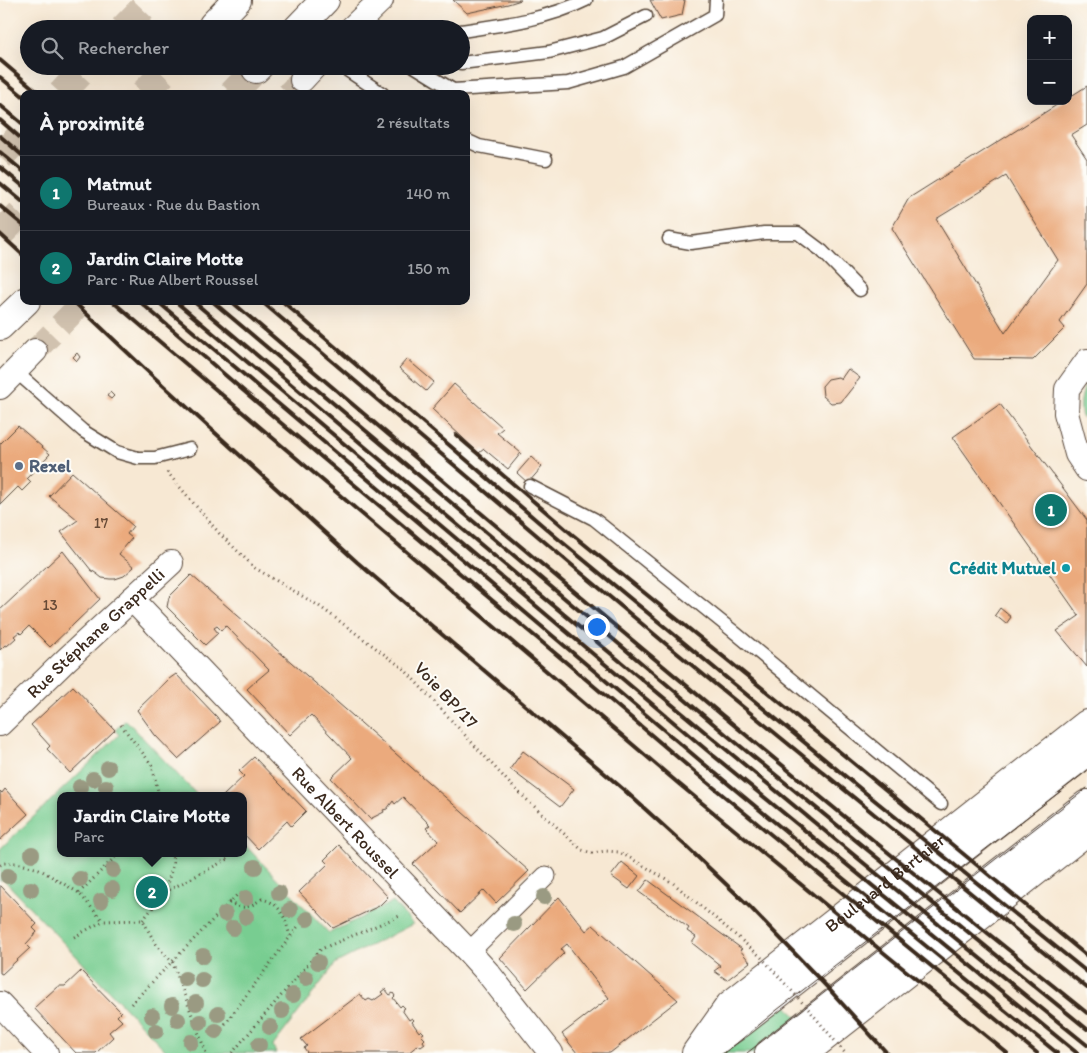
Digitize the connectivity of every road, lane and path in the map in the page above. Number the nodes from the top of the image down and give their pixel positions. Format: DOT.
graph roads {
  1 [pos="237,0"];
  2 [pos="325,0"];
  3 [pos="381,0"];
  4 [pos="586,0"];
  5 [pos="716,0"];
  6 [pos="646,16"];
  7 [pos="218,20"];
  8 [pos="305,20"];
  9 [pos="360,20"];
  10 [pos="470,30"];
  11 [pos="470,62"];
  12 [pos="354,75"];
  13 [pos="429,75"];
  14 [pos="377,90"];
  15 [pos="454,90"];
  16 [pos="454,90"];
  17 [pos="470,142"];
  18 [pos="546,158"];
  19 [pos="669,238"];
  20 [pos="860,290"];
  21 [pos="22,305"];
  22 [pos="0,326"];
  23 [pos="35,351"];
  24 [pos="1087,361"];
  25 [pos="7,379"];
  26 [pos="190,449"];
  27 [pos="155,458"];
  28 [pos="1087,469"];
  29 [pos="530,486"];
  30 [pos="171,563"];
  31 [pos="132,599"];
  32 [pos="0,724"];
  33 [pos="121,724"];
  34 [pos="1087,724"];
  35 [pos="1087,752"];
  36 [pos="158,792"];
  37 [pos="940,804"];
  38 [pos="1087,804"];
  39 [pos="1087,831"];
  40 [pos="115,857"];
  41 [pos="172,857"];
  42 [pos="230,858"];
  43 [pos="0,865"];
  44 [pos="546,876"];
  45 [pos="165,892"];
  46 [pos="79,893"];
  47 [pos="237,895"];
  48 [pos="415,895"];
  49 [pos="229,902"];
  50 [pos="143,920"];
  51 [pos="103,921"];
  52 [pos="299,925"];
  53 [pos="290,936"];
  54 [pos="74,938"];
  55 [pos="469,952"];
  56 [pos="172,961"];
  57 [pos="0,1004"];
  58 [pos="131,1004"];
  59 [pos="225,1024"];
  60 [pos="46,1053"];
  61 [pos="206,1053"];
  62 [pos="232,1053"];
  63 [pos="551,1053"];
  64 [pos="696,1053"];
  65 [pos="769,1053"];
  66 [pos="804,1053"];
  67 [pos="845,1053"];
  1 -- 7 [label="main road"];
  2 -- 8 [label="main road"];
  3 -- 9 [label="street"];
  4 -- 10 [label="lane"];
  5 -- 16 [label="lane"];
  6 -- 11 [label="lane"];
  12 -- 14 [label="lane"];
  13 -- 15 [label="lane"];
  17 -- 18 [label="lane"];
  19 -- 20 [label="lane"];
  21 -- 22 [label="main road"];
  23 -- 25 [label="street"];
  24 -- 28 [label="street"];
  25 -- 27 [label="lane"];
  26 -- 27 [label="lane"];
  27 -- 67 [label="path, Voie BP/17, bridge"];
  29 -- 37 [label="lane"];
  30 -- 31 [label="street, Rue Stéphane Grappelli"];
  31 -- 32 [label="street, Rue Stéphane Grappelli"];
  31 -- 48 [label="street, Rue Albert Roussel"];
  33 -- 36 [label="path"];
  34 -- 64 [label="main road, Boulevard Berthier"];
  35 -- 64 [label="main road, Boulevard Berthier"];
  38 -- 65 [label="main road"];
  39 -- 66 [label="main road"];
  40 -- 46 [label="path"];
  41 -- 45 [label="path"];
  42 -- 45 [label="path"];
  43 -- 46 [label="path"];
  44 -- 55 [label="street"];
  45 -- 50 [label="path"];
  46 -- 51 [label="path"];
  47 -- 49 [label="path"];
  48 -- 55 [label="street, Rue Albert Roussel"];
  48 -- 62 [label="path"];
  49 -- 53 [label="path"];
  49 -- 56 [label="path"];
  50 -- 51 [label="path"];
  50 -- 56 [label="path"];
  51 -- 54 [label="path"];
  52 -- 53 [label="path"];
  53 -- 59 [label="path"];
  55 -- 63 [label="street, Rue Albert Roussel"];
  56 -- 58 [label="path"];
  56 -- 61 [label="path"];
  57 -- 60 [label="street"];
}
